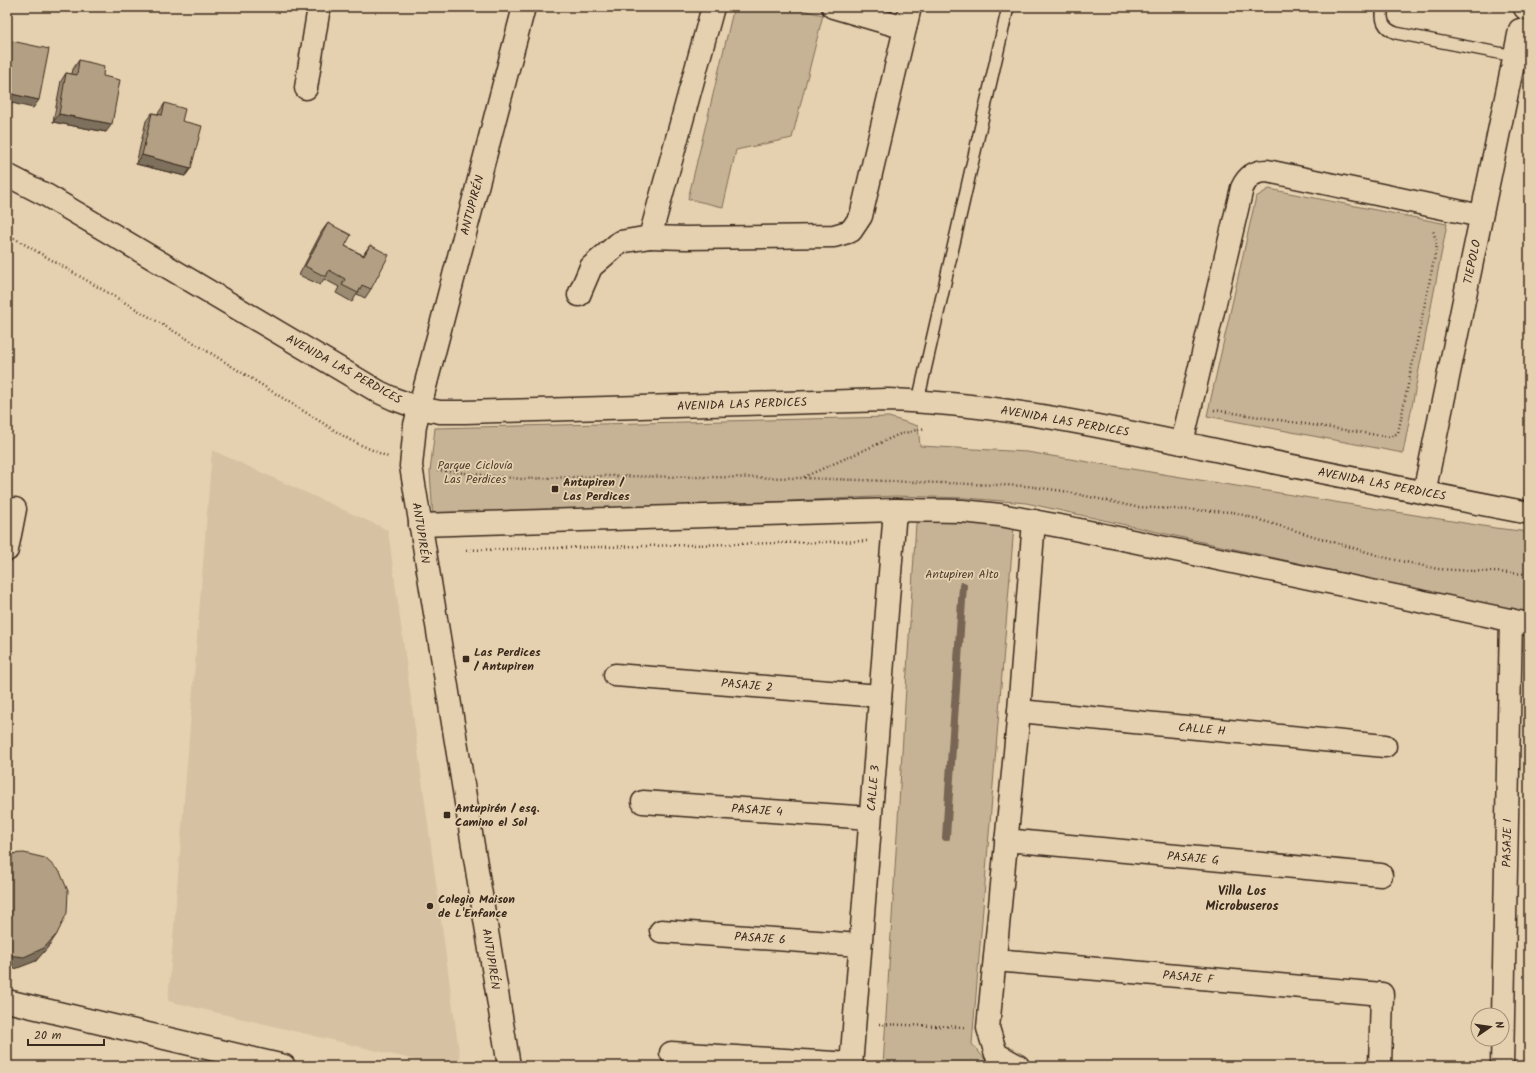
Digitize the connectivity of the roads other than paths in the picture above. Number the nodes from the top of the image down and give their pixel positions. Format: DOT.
graph roads {
  1 [pos="319,7"];
  2 [pos="524,7"];
  3 [pos="713,7"];
  4 [pos="833,7"];
  5 [pos="910,7"];
  6 [pos="1008,7"];
  7 [pos="1383,7"];
  8 [pos="905,28"];
  9 [pos="1524,30"];
  10 [pos="1514,56"];
  11 [pos="306,88"];
  12 [pos="7,175"];
  13 [pos="1481,216"];
  14 [pos="650,237"];
  15 [pos="579,295"];
  16 [pos="918,401"];
  17 [pos="419,408"];
  18 [pos="1182,443"];
  19 [pos="1424,493"];
  20 [pos="15,509"];
  21 [pos="895,510"];
  22 [pos="1529,513"];
  23 [pos="1034,521"];
  24 [pos="420,525"];
  25 [pos="7,550"];
  26 [pos="1520,622"];
  27 [pos="615,675"];
  28 [pos="880,696"];
  29 [pos="1019,711"];
  30 [pos="1385,746"];
  31 [pos="644,802"];
  32 [pos="870,818"];
  33 [pos="1006,840"];
  34 [pos="1381,875"];
  35 [pos="661,931"];
  36 [pos="860,944"];
  37 [pos="995,960"];
  38 [pos="7,1001"];
  39 [pos="671,1053"];
  40 [pos="228,1060"];
  41 [pos="851,1065"];
  42 [pos="284,1066"];
  43 [pos="509,1066"];
  44 [pos="1018,1066"];
  45 [pos="1380,1066"];
  46 [pos="1502,1066"];
  1 -- 11 [label="street"];
  2 -- 17 [label="street, ANTUPIRÉN"];
  3 -- 14 [label="street"];
  4 -- 8 [label="street"];
  5 -- 8 [label="street"];
  6 -- 16 [label="lane"];
  7 -- 10 [label="lane"];
  8 -- 14 [label="street"];
  9 -- 10 [label="street, TIEPOLO"];
  10 -- 13 [label="street, TIEPOLO"];
  12 -- 17 [label="street, AVENIDA LAS PERDICES"];
  13 -- 18 [label="street"];
  13 -- 19 [label="street, TIEPOLO"];
  14 -- 15 [label="street"];
  16 -- 17 [label="street, AVENIDA LAS PERDICES"];
  16 -- 18 [label="street, AVENIDA LAS PERDICES"];
  17 -- 24 [label="street, ANTUPIRÉN"];
  18 -- 19 [label="street, AVENIDA LAS PERDICES"];
  19 -- 22 [label="street, AVENIDA LAS PERDICES"];
  20 -- 25 [label="street"];
  21 -- 23 [label="street"];
  21 -- 24 [label="street"];
  21 -- 28 [label="street, CALLE 3"];
  23 -- 26 [label="street"];
  23 -- 29 [label="street"];
  24 -- 43 [label="street, ANTUPIRÉN"];
  26 -- 46 [label="street, PASAJE I"];
  27 -- 28 [label="street, PASAJE 2"];
  28 -- 32 [label="street, CALLE 3"];
  29 -- 30 [label="street, CALLE H"];
  29 -- 33 [label="street"];
  31 -- 32 [label="street, PASAJE 4"];
  32 -- 36 [label="street, CALLE 3"];
  33 -- 34 [label="street, PASAJE G"];
  33 -- 37 [label="street"];
  35 -- 36 [label="street, PASAJE 6"];
  36 -- 41 [label="street, CALLE 3"];
  37 -- 44 [label="street"];
  37 -- 45 [label="street, PASAJE F"];
  38 -- 40 [label="street"];
  39 -- 41 [label="street"];
  40 -- 42 [label="street"];
}
